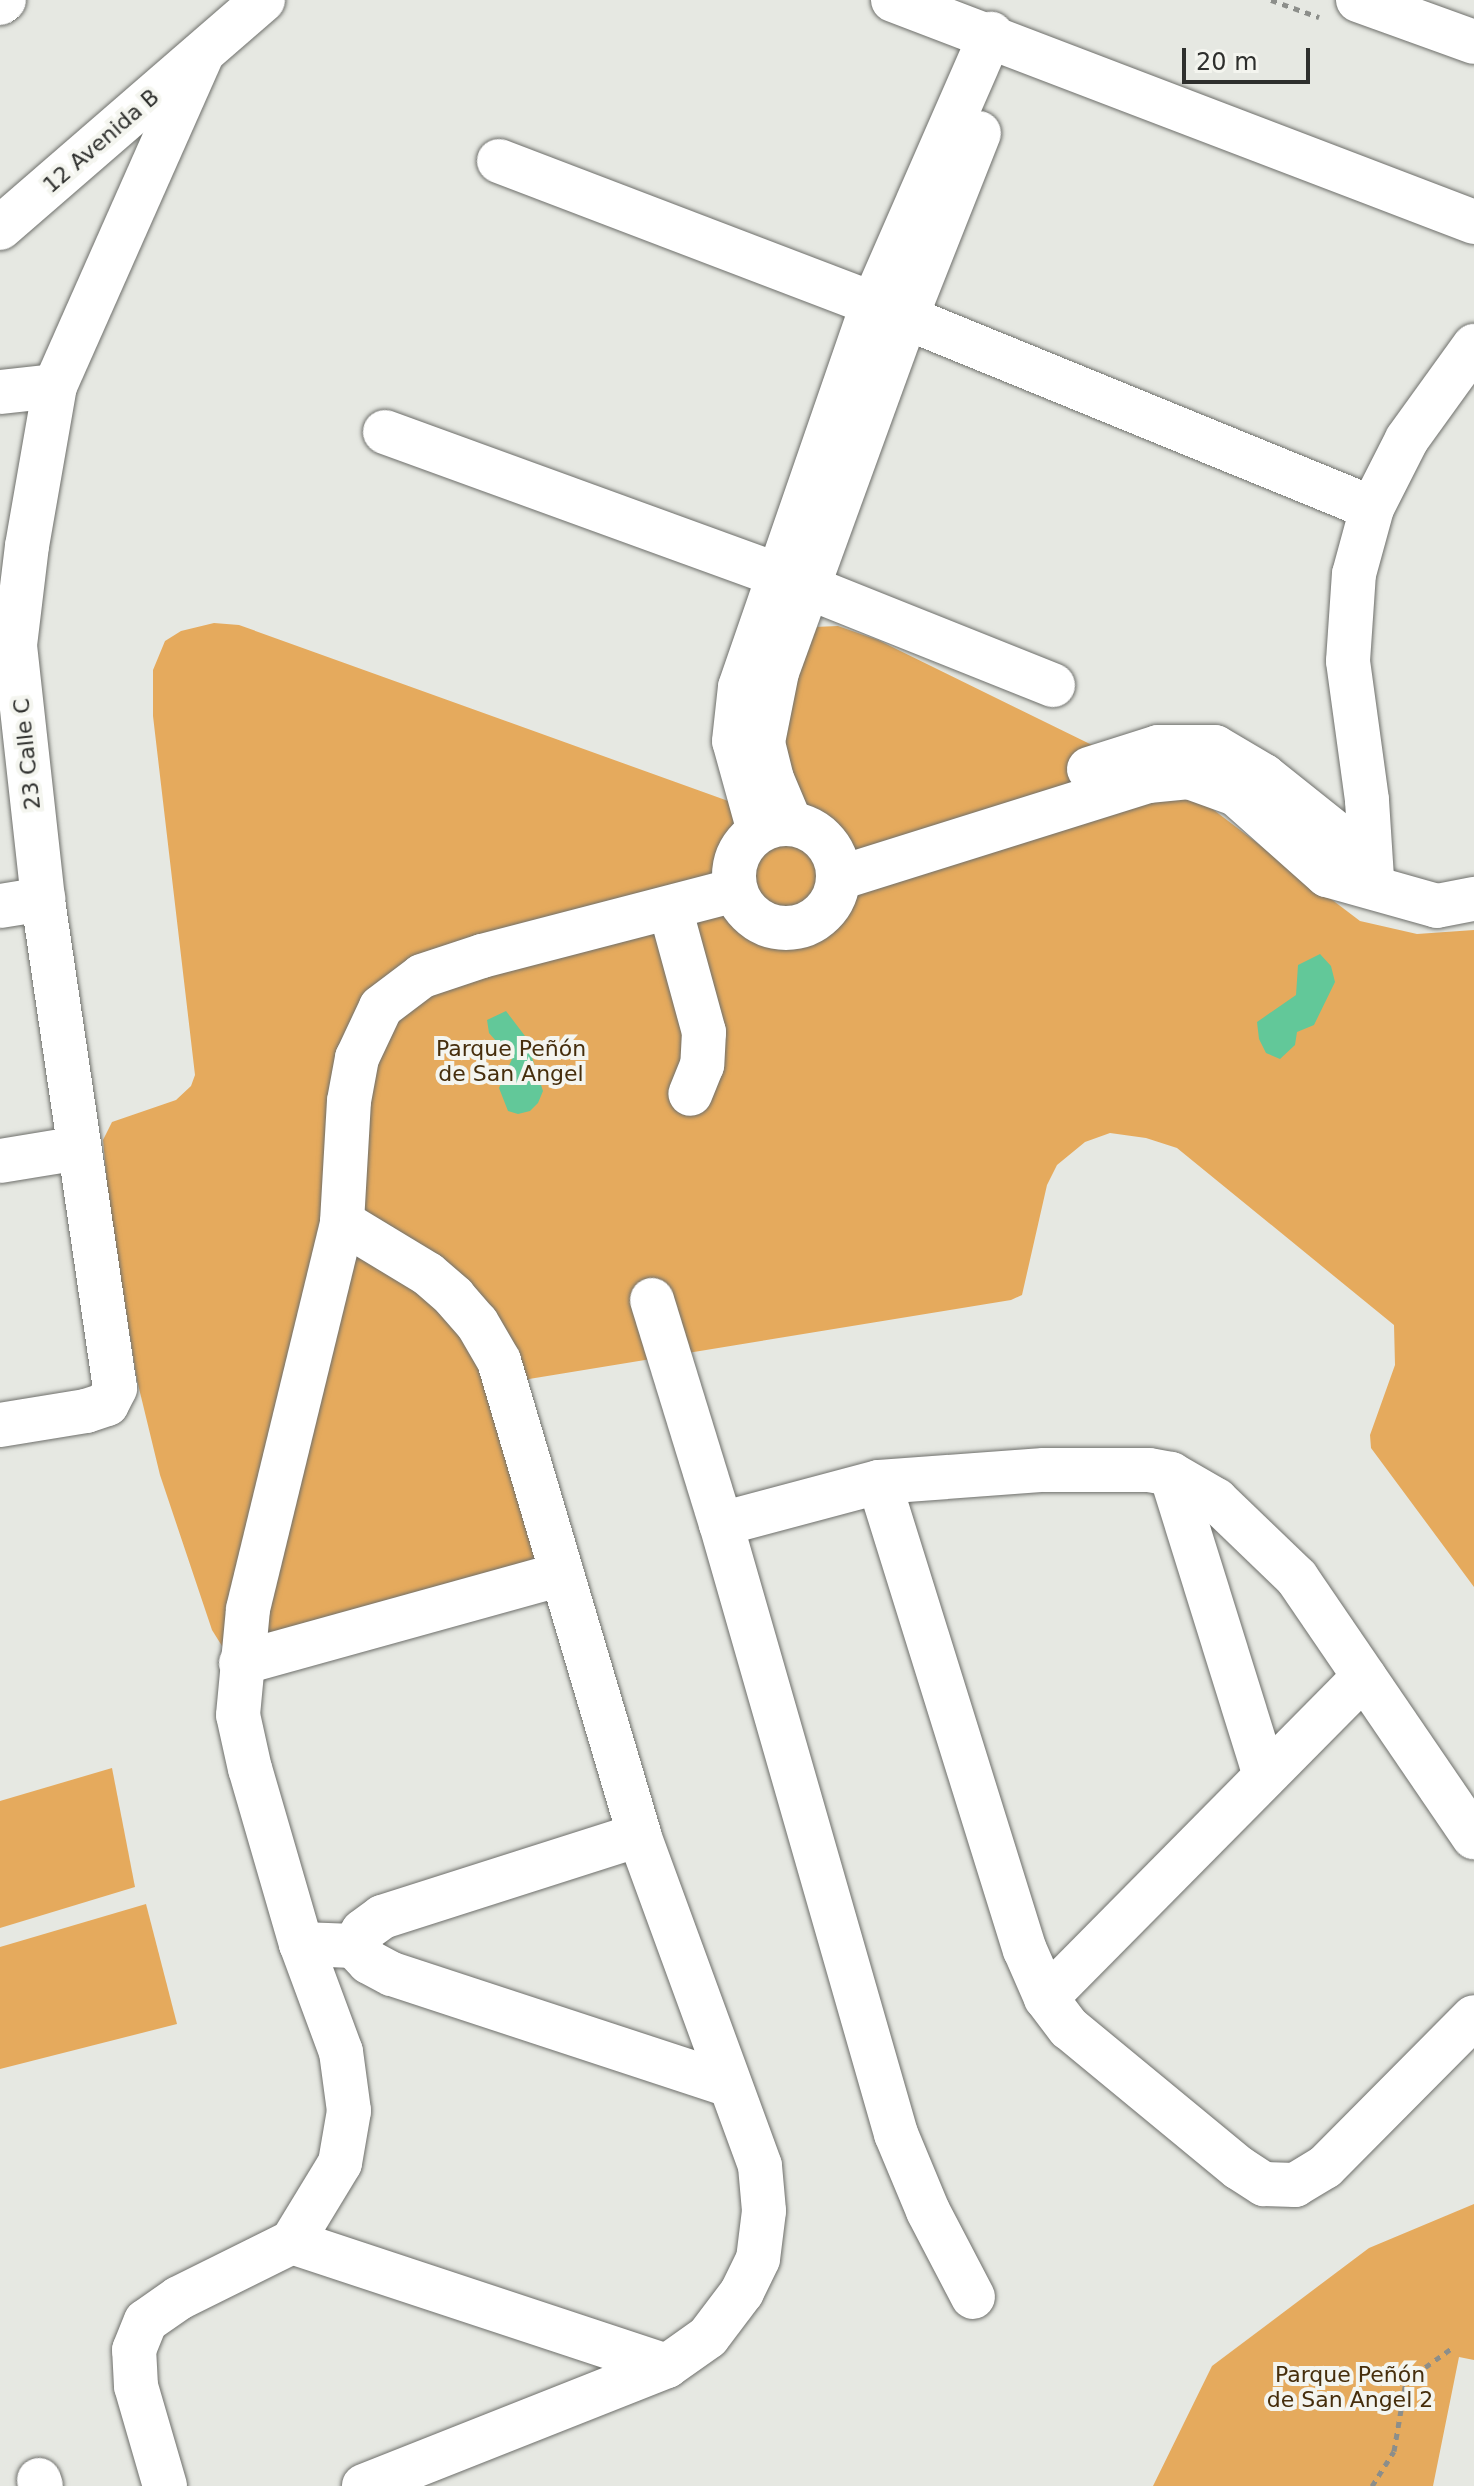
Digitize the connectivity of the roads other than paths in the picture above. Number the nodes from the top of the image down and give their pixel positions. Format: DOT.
graph roads {
  1 [pos="263,0"];
  2 [pos="893,0"];
  3 [pos="1358,0"];
  4 [pos="1002,39"];
  5 [pos="1474,42"];
  6 [pos="202,54"];
  7 [pos="499,161"];
  8 [pos="1474,222"];
  9 [pos="0,228"];
  10 [pos="889,312"];
  11 [pos="1474,346"];
  12 [pos="55,386"];
  13 [pos="0,392"];
  14 [pos="385,432"];
  15 [pos="1372,508"];
  16 [pos="794,583"];
  17 [pos="8,646"];
  18 [pos="1053,685"];
  19 [pos="775,828"];
  20 [pos="835,864"];
  21 [pos="1372,885"];
  22 [pos="735,890"];
  23 [pos="43,899"];
  24 [pos="1474,899"];
  25 [pos="0,906"];
  26 [pos="670,908"];
  27 [pos="690,1094"];
  28 [pos="79,1148"];
  29 [pos="0,1161"];
  30 [pos="342,1222"];
  31 [pos="652,1300"];
  32 [pos="0,1425"];
  33 [pos="1171,1474"];
  34 [pos="879,1482"];
  35 [pos="721,1524"];
  36 [pos="562,1574"];
  37 [pos="241,1663"];
  38 [pos="1364,1677"];
  39 [pos="1265,1775"];
  40 [pos="639,1835"];
  41 [pos="1474,1837"];
  42 [pos="301,1944"];
  43 [pos="354,1946"];
  44 [pos="1046,1998"];
  45 [pos="1474,2017"];
  46 [pos="729,2085"];
  47 [pos="292,2242"];
  48 [pos="973,2297"];
  49 [pos="667,2366"];
  50 [pos="165,2486"];
  51 [pos="364,2486"];
  1 -- 6 [label="street, 12 Avenida B"];
  2 -- 4 [label="street"];
  3 -- 5 [label="street"];
  4 -- 8 [label="street"];
  4 -- 10 [label="street"];
  6 -- 9 [label="street, 12 Avenida B"];
  6 -- 12 [label="street, 23 Calle C"];
  7 -- 10 [label="street"];
  10 -- 15 [label="street"];
  10 -- 16 [label="street"];
  11 -- 15 [label="street"];
  12 -- 13 [label="street"];
  12 -- 17 [label="street, 23 Calle C"];
  14 -- 16 [label="street"];
  15 -- 21 [label="street"];
  16 -- 18 [label="street"];
  16 -- 19 [label="street"];
  17 -- 23 [label="street, 23 Calle C"];
  19 -- 20 [label="street"];
  19 -- 22 [label="street"];
  20 -- 21 [label="street"];
  20 -- 22 [label="street"];
  21 -- 24 [label="street"];
  22 -- 26 [label="street"];
  23 -- 25 [label="street"];
  23 -- 28 [label="street, 23 Calle C"];
  26 -- 27 [label="street"];
  26 -- 30 [label="street"];
  28 -- 29 [label="street"];
  28 -- 32 [label="street, 23 Calle C"];
  30 -- 36 [label="street"];
  30 -- 37 [label="street"];
  31 -- 35 [label="street"];
  33 -- 34 [label="street"];
  33 -- 38 [label="street"];
  33 -- 39 [label="street"];
  34 -- 35 [label="street"];
  34 -- 44 [label="street"];
  35 -- 48 [label="street"];
  36 -- 37 [label="street"];
  36 -- 40 [label="street"];
  37 -- 42 [label="street"];
  38 -- 39 [label="street"];
  38 -- 41 [label="street"];
  39 -- 44 [label="street"];
  40 -- 43 [label="street"];
  40 -- 46 [label="street"];
  42 -- 43 [label="street"];
  42 -- 47 [label="street"];
  43 -- 46 [label="street"];
  44 -- 45 [label="street"];
  46 -- 49 [label="street"];
  47 -- 49 [label="street"];
  47 -- 50 [label="street"];
  49 -- 51 [label="street"];
}
